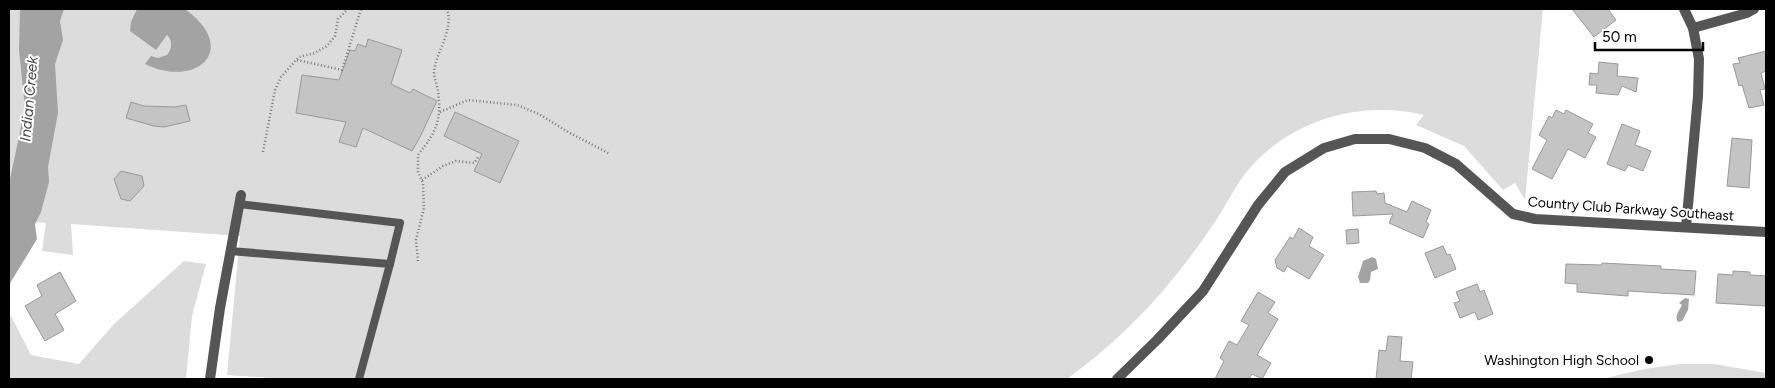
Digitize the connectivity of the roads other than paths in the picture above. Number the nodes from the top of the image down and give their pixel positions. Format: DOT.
graph roads {
  1 [pos="1684,9"];
  2 [pos="1754,9"];
  3 [pos="1693,28"];
  4 [pos="240,200"];
  5 [pos="1686,227"];
  6 [pos="1766,232"];
  7 [pos="230,251"];
  8 [pos="390,264"];
  9 [pos="210,379"];
  10 [pos="359,379"];
  11 [pos="1117,379"];
  1 -- 3 [label="street"];
  2 -- 3 [label="street"];
  3 -- 5 [label="street"];
  4 -- 7 [label="street"];
  4 -- 8 [label="lane"];
  5 -- 6 [label="street, Country Club Parkway Southeast"];
  5 -- 11 [label="street, Country Club Parkway Southeast"];
  7 -- 8 [label="lane"];
  7 -- 9 [label="street"];
  8 -- 10 [label="lane"];
}
